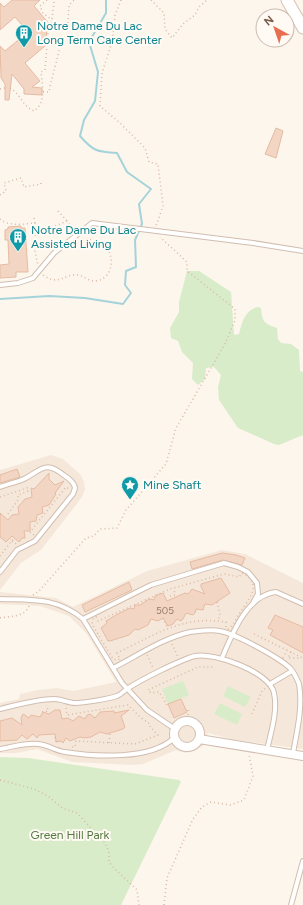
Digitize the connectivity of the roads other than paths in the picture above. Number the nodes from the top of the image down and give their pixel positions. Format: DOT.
graph roads {
  1 [pos="287,0"];
  2 [pos="303,28"];
  3 [pos="303,251"];
  4 [pos="0,284"];
  5 [pos="0,487"];
  6 [pos="0,572"];
  7 [pos="0,599"];
  8 [pos="253,603"];
  9 [pos="303,604"];
  10 [pos="82,619"];
  11 [pos="233,635"];
  12 [pos="222,658"];
  13 [pos="113,668"];
  14 [pos="292,672"];
  15 [pos="270,684"];
  16 [pos="127,689"];
  17 [pos="0,709"];
  18 [pos="175,729"];
  19 [pos="174,738"];
  20 [pos="199,739"];
  21 [pos="0,749"];
  22 [pos="267,750"];
  23 [pos="293,753"];
  24 [pos="303,756"];
  25 [pos="303,861"];
  26 [pos="291,905"];
  1 -- 2 [label="main road"];
  3 -- 4 [label="lane"];
  5 -- 6 [label="lane"];
  7 -- 10 [label="lane"];
  8 -- 9 [label="lane"];
  8 -- 10 [label="lane"];
  8 -- 11 [label="lane"];
  10 -- 13 [label="lane"];
  11 -- 12 [label="lane"];
  11 -- 13 [label="lane"];
  11 -- 14 [label="lane"];
  12 -- 15 [label="lane"];
  12 -- 16 [label="lane"];
  13 -- 16 [label="lane"];
  14 -- 15 [label="lane"];
  14 -- 23 [label="lane"];
  15 -- 22 [label="lane"];
  16 -- 17 [label="lane"];
  16 -- 18 [label="lane"];
  18 -- 19 [label="street"];
  18 -- 20 [label="street"];
  19 -- 20 [label="street"];
  19 -- 21 [label="lane"];
  20 -- 22 [label="street"];
  22 -- 23 [label="street"];
  23 -- 24 [label="street"];
  25 -- 26 [label="lane"];
}
